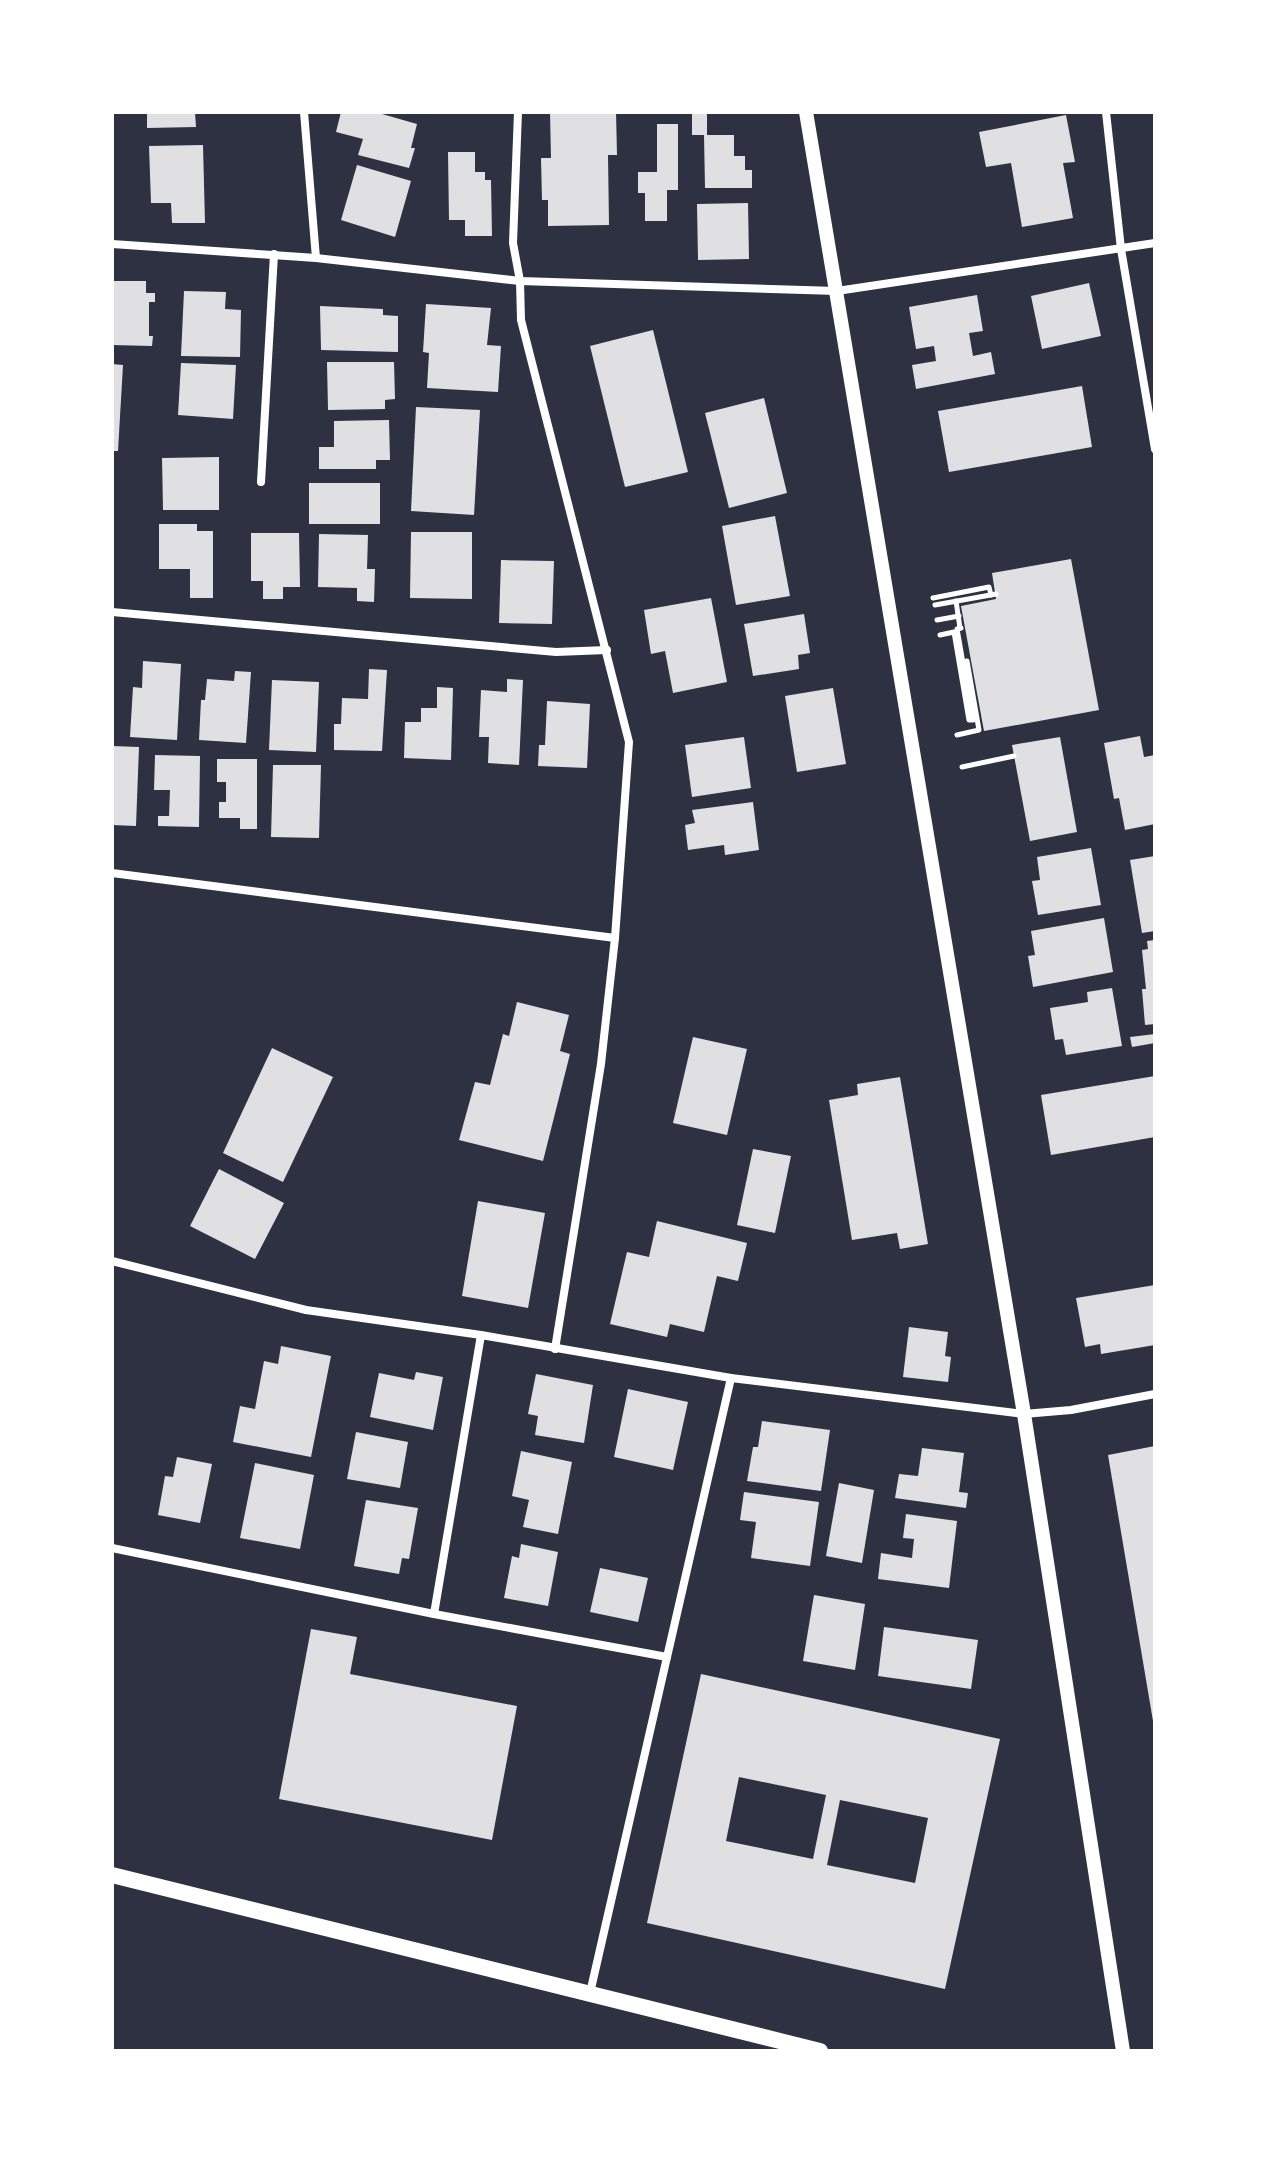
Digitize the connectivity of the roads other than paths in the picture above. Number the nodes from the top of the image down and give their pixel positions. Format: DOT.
graph roads {
  1 [pos="304,112"];
  2 [pos="518,112"];
  3 [pos="806,112"];
  4 [pos="1106,112"];
  5 [pos="1155,243"];
  6 [pos="112,244"];
  7 [pos="1121,249"];
  8 [pos="274,254"];
  9 [pos="316,258"];
  10 [pos="520,281"];
  11 [pos="837,291"];
  12 [pos="1155,449"];
  13 [pos="261,482"];
  14 [pos="112,612"];
  15 [pos="607,650"];
  16 [pos="112,873"];
  17 [pos="615,938"];
  18 [pos="112,1261"];
  19 [pos="481,1335"];
  20 [pos="555,1349"];
  21 [pos="731,1378"];
  22 [pos="1155,1394"];
  23 [pos="1024,1414"];
  24 [pos="112,1548"];
  25 [pos="434,1614"];
  26 [pos="667,1657"];
  27 [pos="112,1875"];
  28 [pos="590,1993"];
  29 [pos="820,2051"];
  30 [pos="1123,2051"];
  1 -- 9 [label="street"];
  2 -- 10 [label="street"];
  3 -- 11 [label="street"];
  4 -- 7 [label="street"];
  5 -- 7 [label="street"];
  6 -- 8 [label="street"];
  7 -- 11 [label="street"];
  7 -- 12 [label="street"];
  8 -- 9 [label="street"];
  8 -- 13 [label="street"];
  9 -- 10 [label="street"];
  10 -- 11 [label="street"];
  10 -- 15 [label="street"];
  11 -- 23 [label="street"];
  14 -- 15 [label="street"];
  15 -- 17 [label="street"];
  16 -- 17 [label="street"];
  17 -- 20 [label="street"];
  18 -- 19 [label="street"];
  19 -- 20 [label="street"];
  19 -- 25 [label="street"];
  20 -- 21 [label="street"];
  21 -- 23 [label="street"];
  21 -- 26 [label="street"];
  22 -- 23 [label="street"];
  23 -- 30 [label="street"];
  24 -- 25 [label="street"];
  25 -- 26 [label="street"];
  26 -- 28 [label="street"];
  27 -- 28 [label="main road"];
  28 -- 29 [label="main road"];
}
